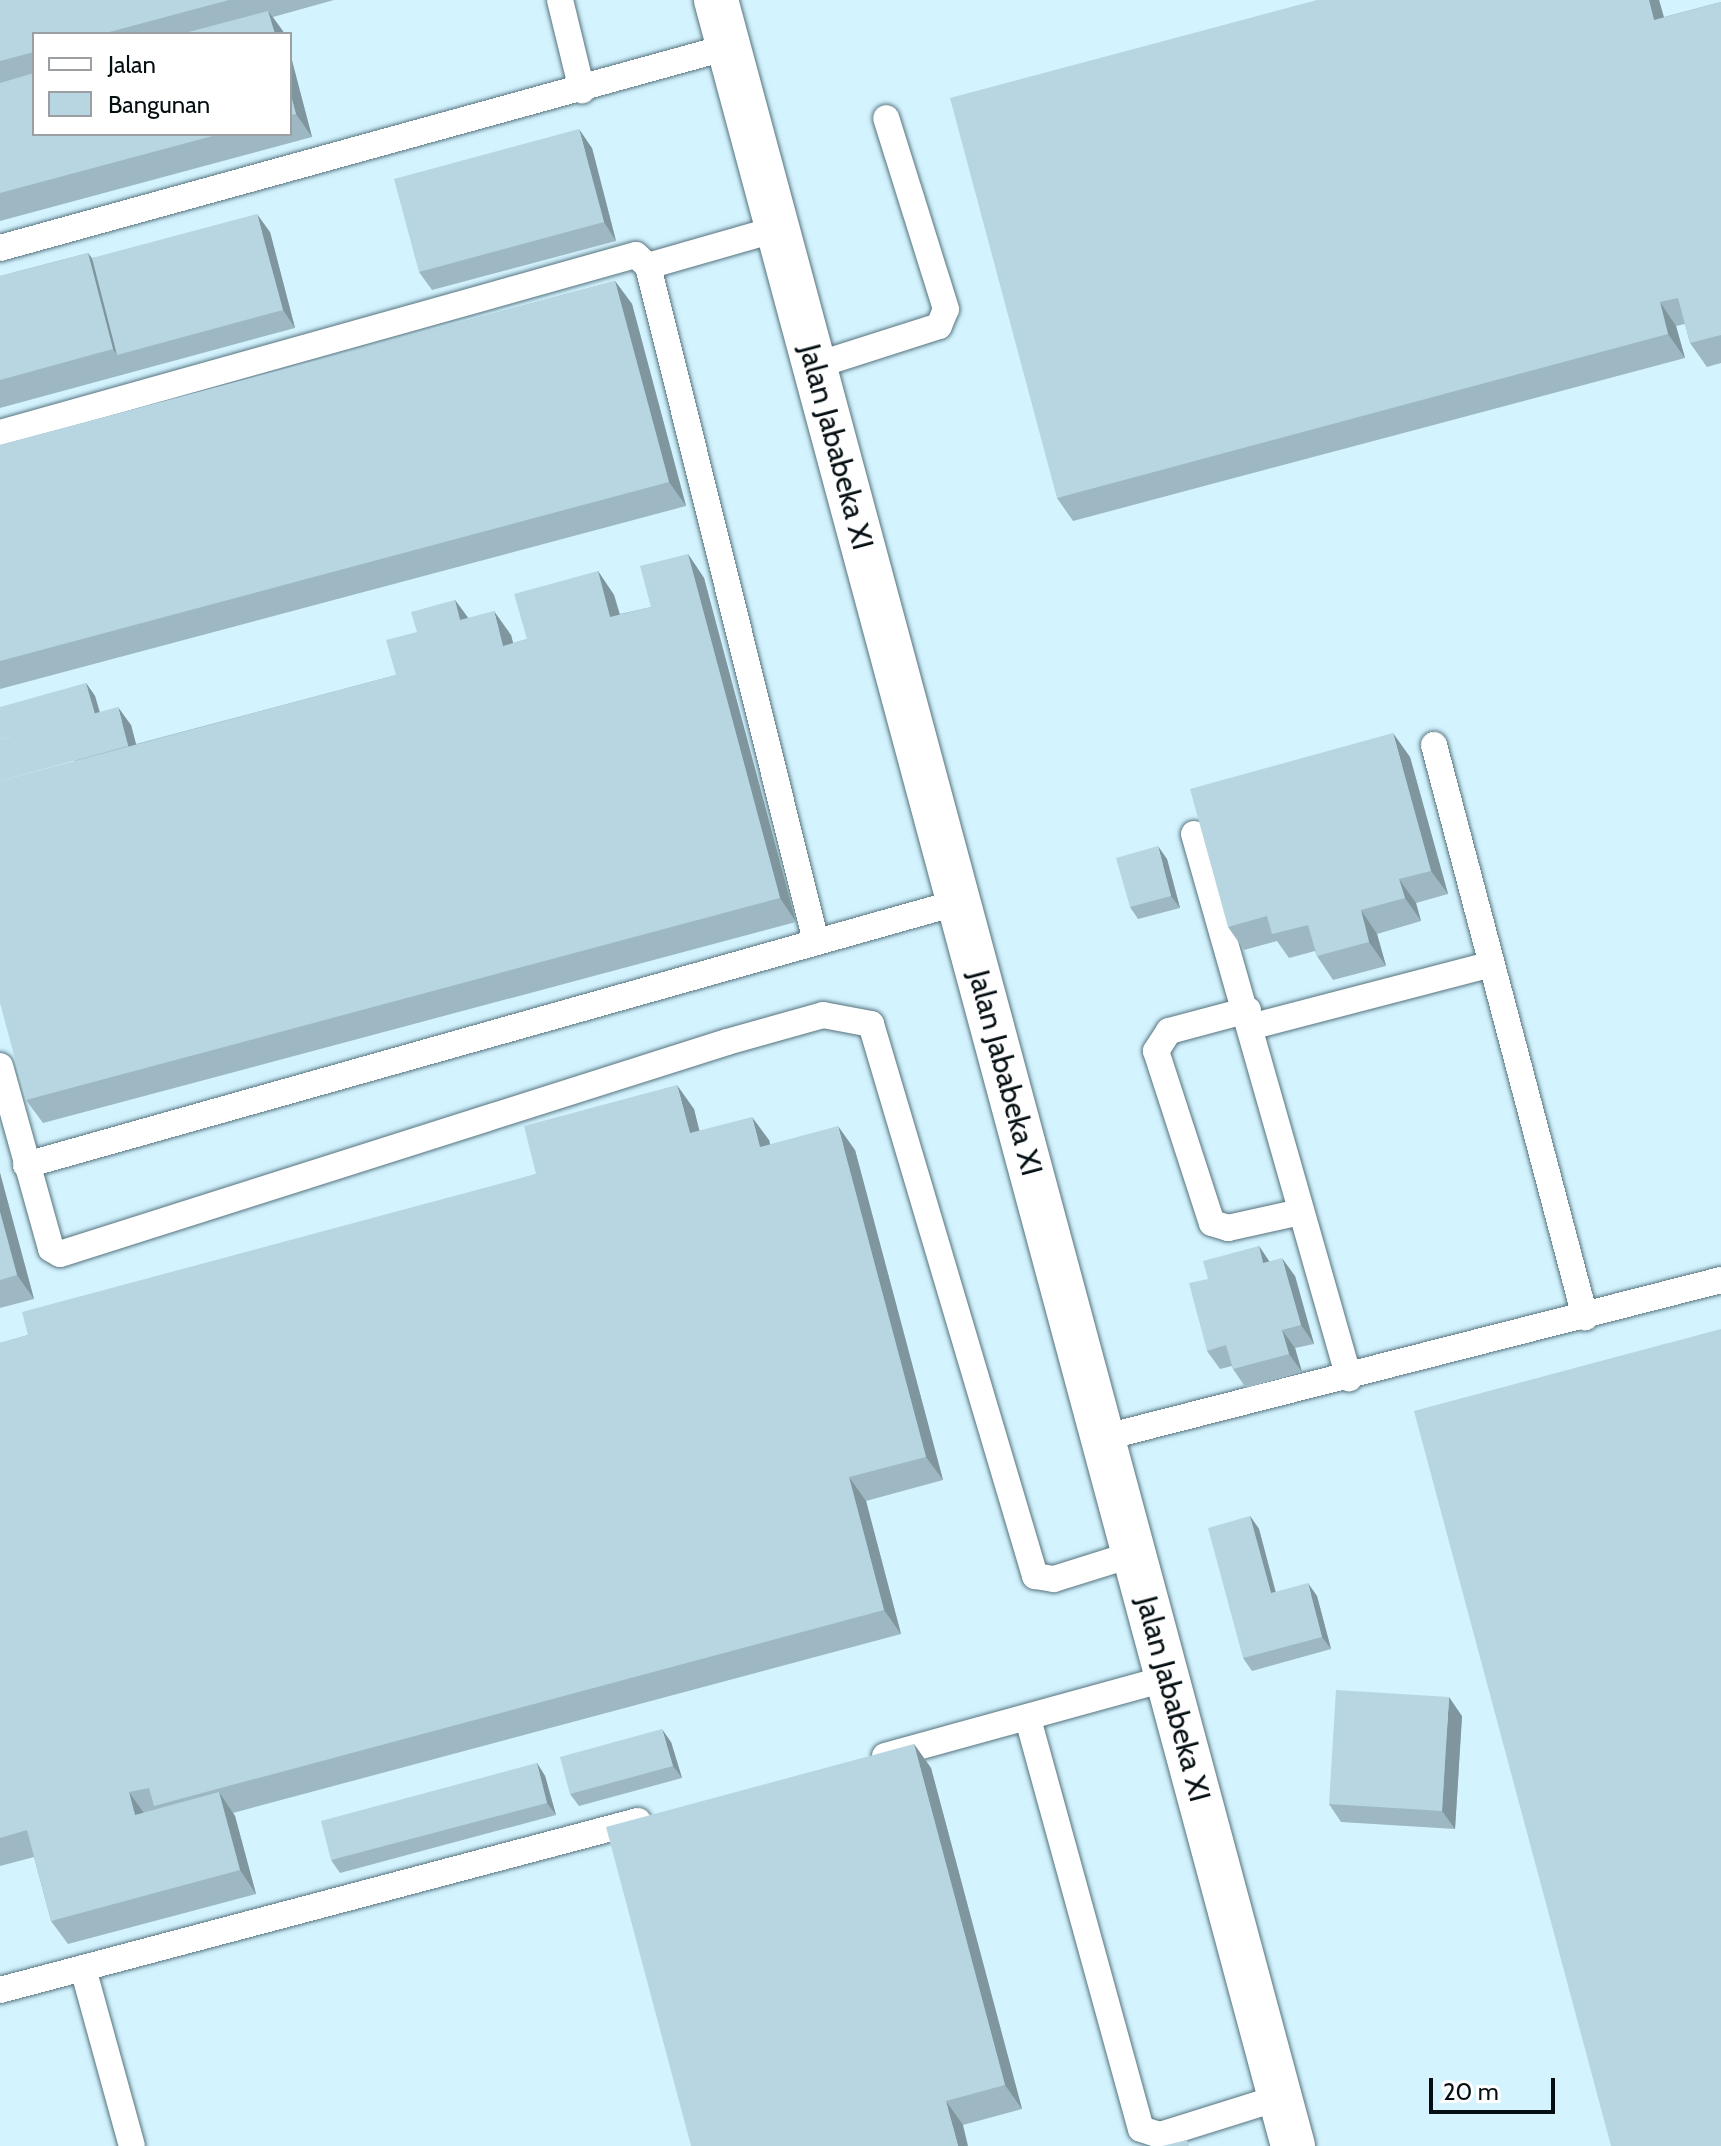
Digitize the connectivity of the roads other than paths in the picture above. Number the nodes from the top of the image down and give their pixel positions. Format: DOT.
graph roads {
  1 [pos="560,0"];
  2 [pos="716,0"];
  3 [pos="728,47"];
  4 [pos="582,90"];
  5 [pos="886,118"];
  6 [pos="777,229"];
  7 [pos="0,248"];
  8 [pos="648,266"];
  9 [pos="814,366"];
  10 [pos="0,433"];
  11 [pos="1434,745"];
  12 [pos="1194,834"];
  13 [pos="959,902"];
  14 [pos="815,938"];
  15 [pos="1488,965"];
  16 [pos="1251,1018"];
  17 [pos="0,1066"];
  18 [pos="26,1165"];
  19 [pos="1300,1212"];
  20 [pos="1721,1280"];
  21 [pos="1585,1317"];
  22 [pos="1349,1378"];
  23 [pos="1102,1438"];
  24 [pos="1134,1554"];
  25 [pos="1168,1678"];
  26 [pos="1028,1719"];
  27 [pos="860,1763"];
  28 [pos="663,1815"];
  29 [pos="84,1972"];
  30 [pos="0,1990"];
  31 [pos="1281,2097"];
  32 [pos="132,2146"];
  33 [pos="1293,2146"];
  1 -- 4 [label="lane"];
  2 -- 3 [label="street, Jalan Jababeka XI"];
  3 -- 4 [label="lane"];
  3 -- 6 [label="street, Jalan Jababeka XI"];
  4 -- 7 [label="lane"];
  5 -- 9 [label="lane"];
  6 -- 8 [label="lane"];
  6 -- 9 [label="street, Jalan Jababeka XI"];
  8 -- 10 [label="lane"];
  8 -- 14 [label="lane"];
  9 -- 13 [label="street, Jalan Jababeka XI"];
  11 -- 15 [label="lane"];
  12 -- 16 [label="lane"];
  13 -- 14 [label="lane"];
  13 -- 23 [label="street, Jalan Jababeka XI"];
  14 -- 18 [label="lane"];
  15 -- 16 [label="lane"];
  15 -- 21 [label="lane"];
  16 -- 19 [label="lane"];
  16 -- 19 [label="lane"];
  17 -- 18 [label="lane"];
  18 -- 24 [label="lane"];
  19 -- 22 [label="lane"];
  20 -- 21 [label="lane"];
  21 -- 22 [label="lane"];
  22 -- 23 [label="lane"];
  23 -- 24 [label="street, Jalan Jababeka XI"];
  24 -- 25 [label="street, Jalan Jababeka XI"];
  25 -- 26 [label="lane"];
  25 -- 31 [label="street, Jalan Jababeka XI"];
  26 -- 27 [label="lane"];
  26 -- 31 [label="lane"];
  28 -- 29 [label="lane"];
  29 -- 30 [label="lane"];
  29 -- 32 [label="lane"];
  31 -- 33 [label="street, Jalan Jababeka XI"];
}
